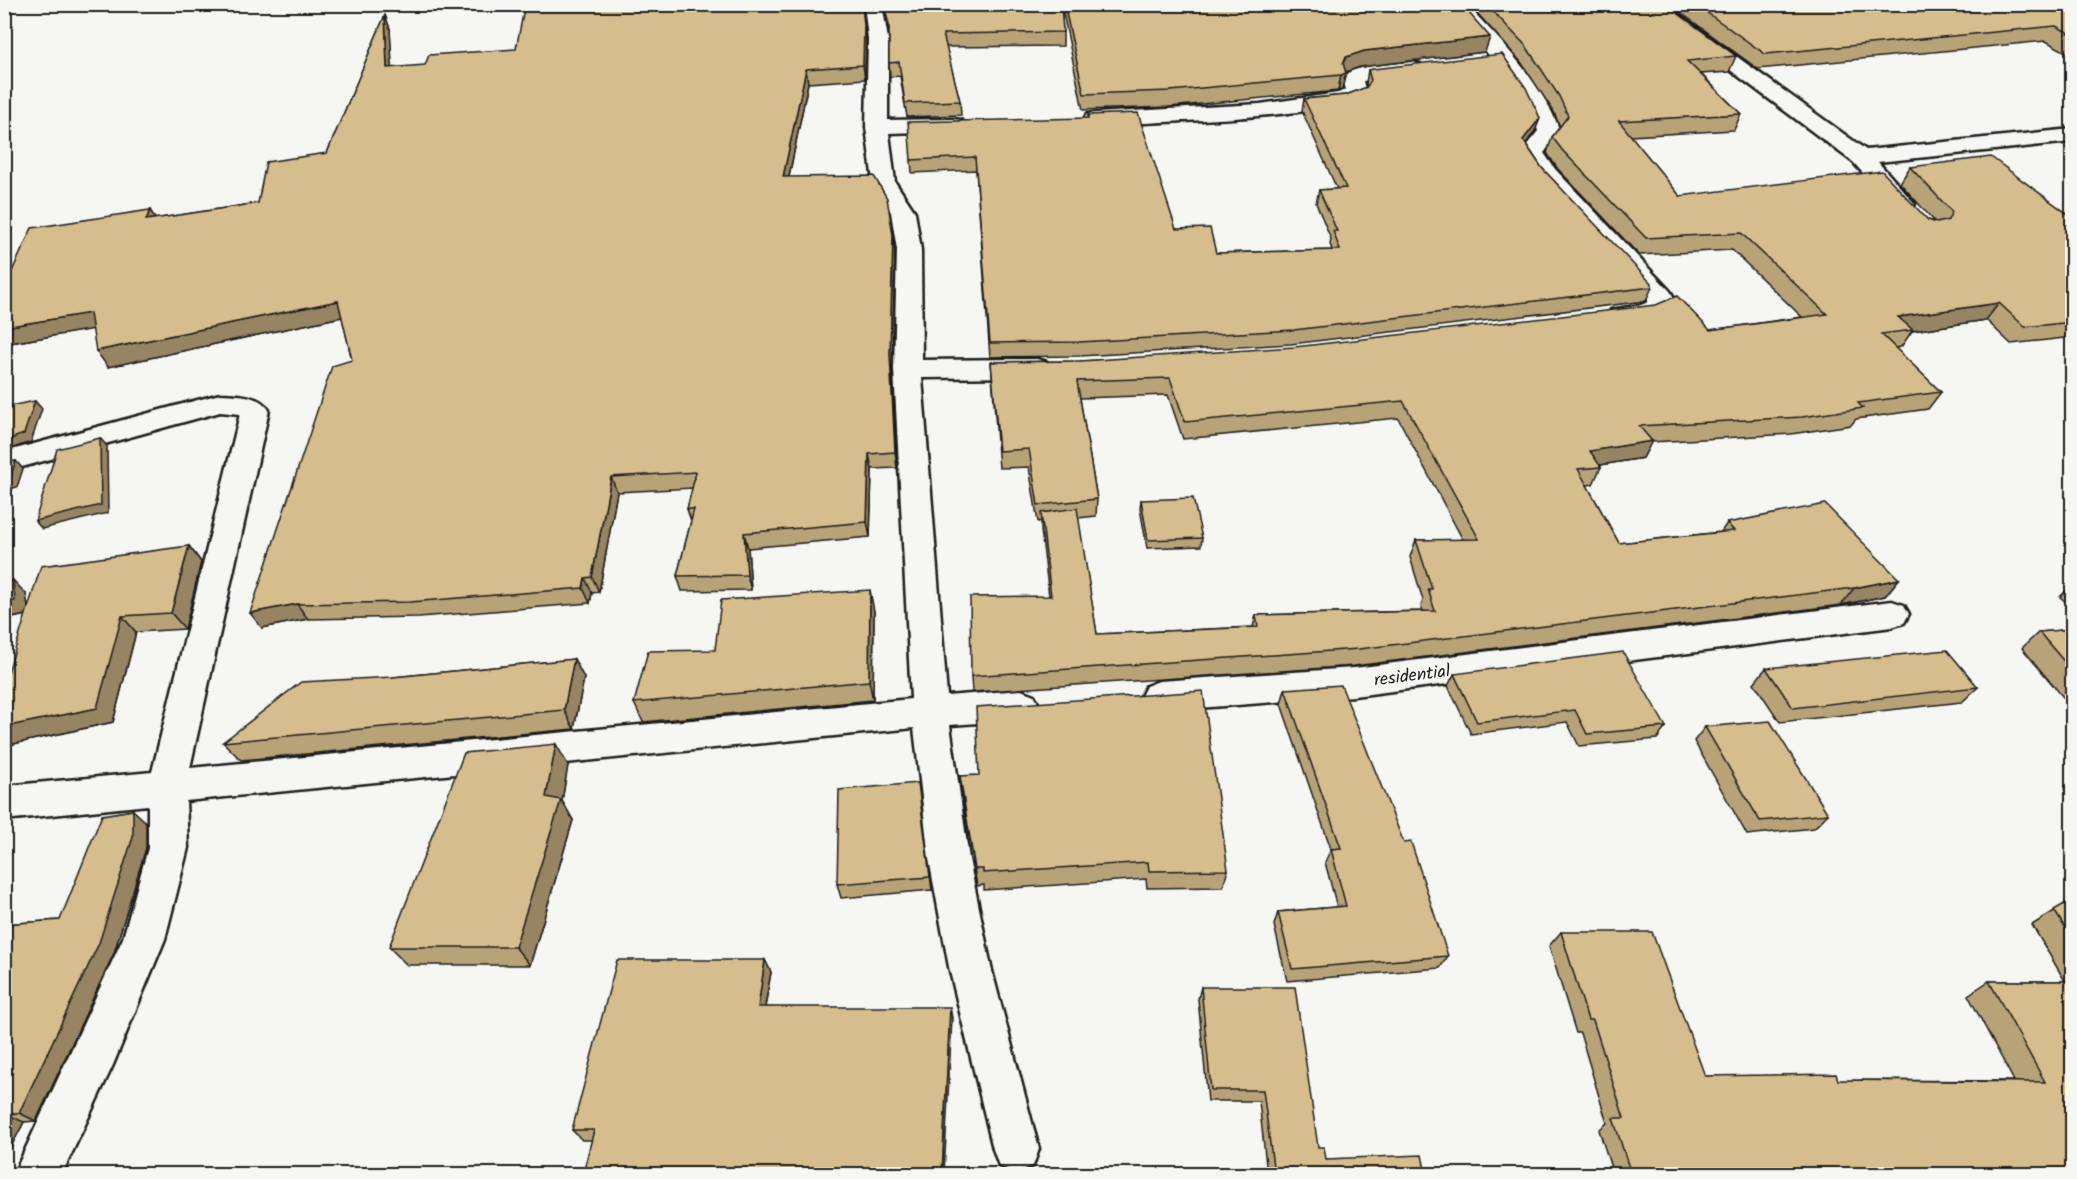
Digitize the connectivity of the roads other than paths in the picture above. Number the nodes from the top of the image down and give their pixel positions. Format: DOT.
graph roads {
  1 [pos="873,4"];
  2 [pos="1455,4"];
  3 [pos="1651,4"];
  4 [pos="1436,66"];
  5 [pos="1078,120"];
  6 [pos="973,124"];
  7 [pos="877,127"];
  8 [pos="2073,136"];
  9 [pos="1861,157"];
  10 [pos="1919,222"];
  11 [pos="1601,318"];
  12 [pos="1057,368"];
  13 [pos="908,369"];
  14 [pos="4,462"];
  15 [pos="1892,614"];
  16 [pos="1130,698"];
  17 [pos="1048,704"];
  18 [pos="930,712"];
  19 [pos="167,788"];
  20 [pos="4,803"];
  21 [pos="1016,1149"];
  22 [pos="38,1174"];
  1 -- 7 [label="street"];
  2 -- 11 [label="street"];
  3 -- 9 [label="street"];
  4 -- 5 [label="street"];
  6 -- 7 [label="street"];
  7 -- 13 [label="street"];
  8 -- 9 [label="street"];
  9 -- 10 [label="street"];
  12 -- 13 [label="street"];
  13 -- 18 [label="street"];
  14 -- 19 [label="street"];
  15 -- 16 [label="street, residential"];
  17 -- 18 [label="street"];
  18 -- 19 [label="street"];
  18 -- 21 [label="street"];
  19 -- 20 [label="street"];
  19 -- 22 [label="street"];
}
